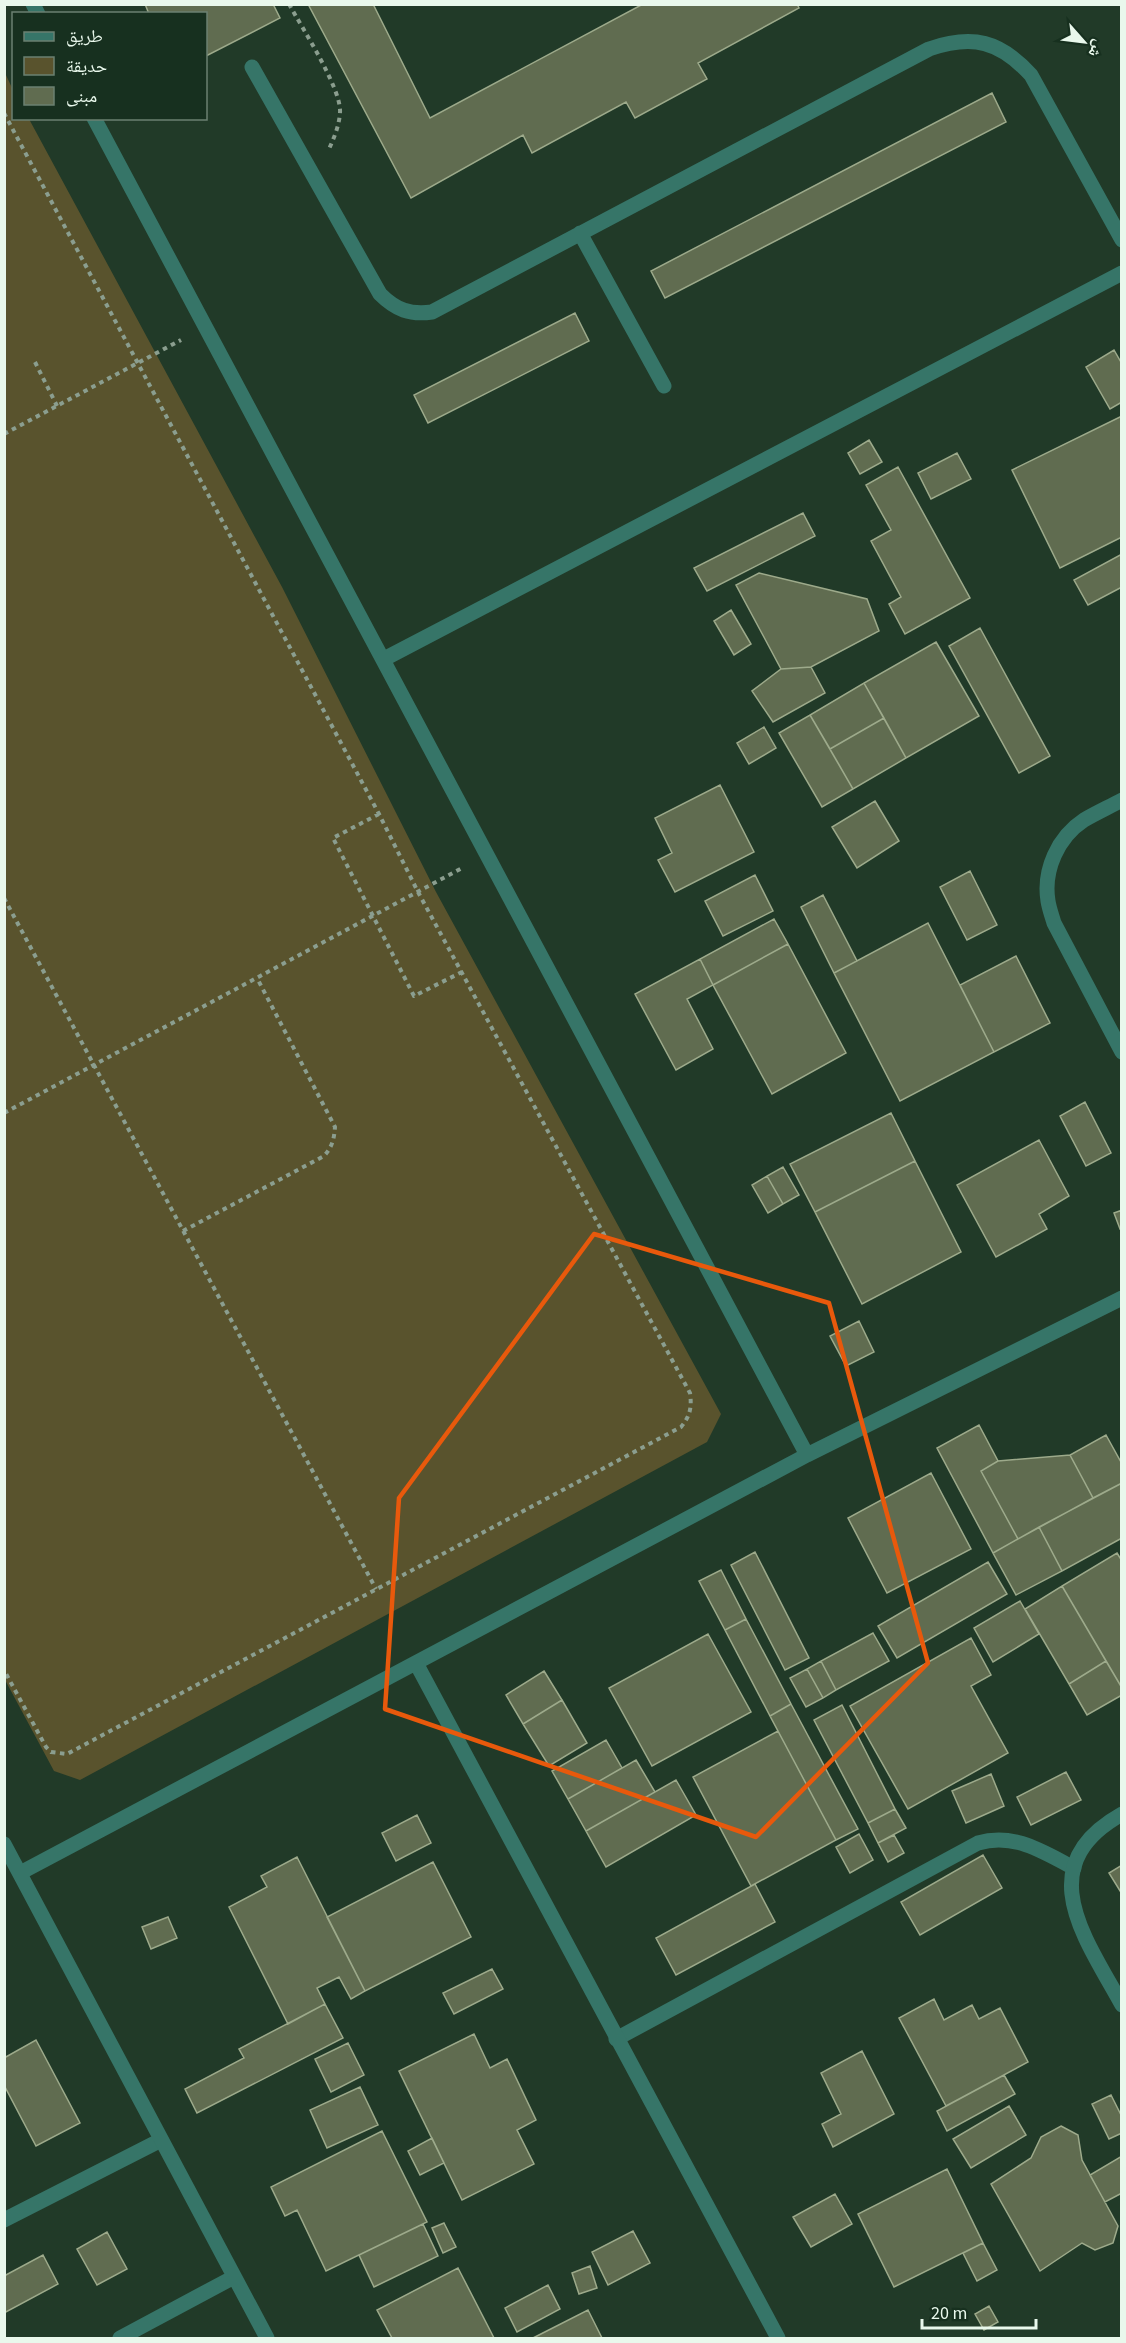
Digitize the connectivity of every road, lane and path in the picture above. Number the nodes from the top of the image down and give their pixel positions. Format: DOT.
graph roads {
  1 [pos="289,4"];
  2 [pos="252,68"];
  3 [pos="4,113"];
  4 [pos="95,120"];
  5 [pos="316,180"];
  6 [pos="580,233"];
  7 [pos="1122,240"];
  8 [pos="1122,273"];
  9 [pos="206,326"];
  10 [pos="34,362"];
  11 [pos="139,362"];
  12 [pos="664,386"];
  13 [pos="57,406"];
  14 [pos="4,434"];
  15 [pos="384,659"];
  16 [pos="1122,800"];
  17 [pos="379,814"];
  18 [pos="488,854"];
  19 [pos="418,892"];
  20 [pos="4,898"];
  21 [pos="6,905"];
  22 [pos="373,916"];
  23 [pos="462,972"];
  24 [pos="257,978"];
  25 [pos="1122,1052"];
  26 [pos="94,1066"];
  27 [pos="4,1113"];
  28 [pos="183,1231"];
  29 [pos="1122,1298"];
  30 [pos="807,1455"];
  31 [pos="376,1589"];
  32 [pos="416,1663"];
  33 [pos="4,1670"];
  34 [pos="1122,1815"];
  35 [pos="4,1844"];
  36 [pos="1074,1868"];
  37 [pos="20,1873"];
  38 [pos="1122,2005"];
  39 [pos="616,2039"];
  40 [pos="161,2140"];
  41 [pos="4,2220"];
  42 [pos="234,2277"];
  43 [pos="120,2338"];
  44 [pos="267,2338"];
  45 [pos="778,2338"];
  1 -- 5 [label="path"];
  2 -- 5 [label="street"];
  3 -- 11 [label="path"];
  4 -- 9 [label="street"];
  5 -- 6 [label="street"];
  6 -- 7 [label="street"];
  6 -- 12 [label="street"];
  8 -- 15 [label="street"];
  9 -- 11 [label="path"];
  9 -- 15 [label="street"];
  10 -- 13 [label="path"];
  11 -- 13 [label="path"];
  11 -- 17 [label="path"];
  13 -- 14 [label="path"];
  15 -- 18 [label="street"];
  16 -- 25 [label="street"];
  17 -- 19 [label="path"];
  17 -- 22 [label="path"];
  18 -- 19 [label="path"];
  18 -- 30 [label="street"];
  19 -- 22 [label="path"];
  19 -- 23 [label="path"];
  20 -- 21 [label="path"];
  21 -- 26 [label="path"];
  22 -- 23 [label="path"];
  22 -- 24 [label="path"];
  23 -- 31 [label="path"];
  24 -- 26 [label="path"];
  24 -- 28 [label="path"];
  26 -- 27 [label="path"];
  26 -- 28 [label="path"];
  28 -- 31 [label="path"];
  29 -- 30 [label="street"];
  30 -- 32 [label="street"];
  31 -- 33 [label="path"];
  32 -- 37 [label="street"];
  32 -- 39 [label="street"];
  34 -- 36 [label="street"];
  35 -- 37 [label="street"];
  36 -- 38 [label="street"];
  36 -- 39 [label="street"];
  37 -- 40 [label="street"];
  39 -- 45 [label="street"];
  40 -- 41 [label="street"];
  40 -- 42 [label="street"];
  42 -- 43 [label="street"];
  42 -- 44 [label="street"];
}
